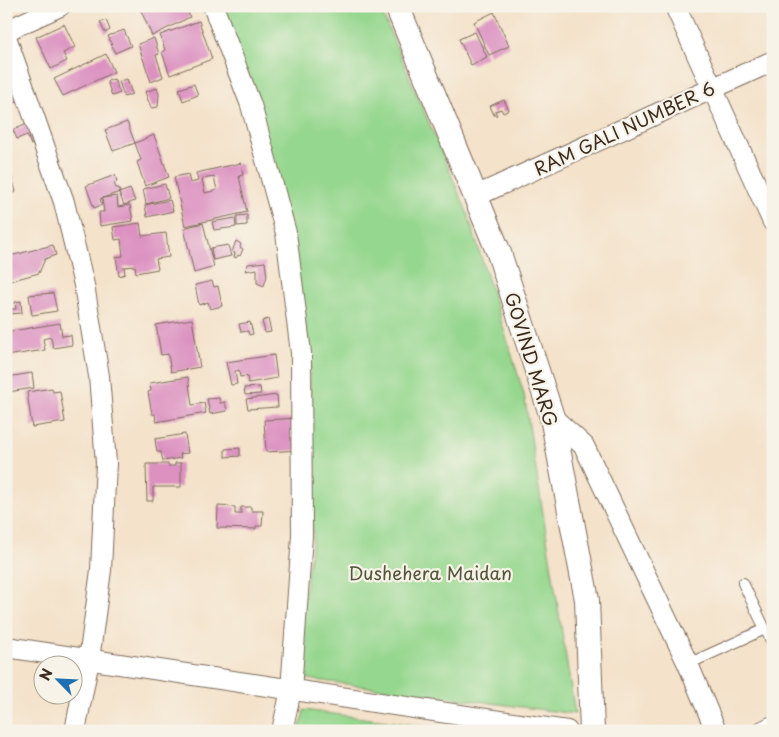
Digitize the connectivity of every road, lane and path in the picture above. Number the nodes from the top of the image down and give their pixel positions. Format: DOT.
graph roads {
  1 [pos="60,6"];
  2 [pos="213,6"];
  3 [pos="397,6"];
  4 [pos="676,6"];
  5 [pos="6,31"];
  6 [pos="6,37"];
  7 [pos="773,61"];
  8 [pos="712,88"];
  9 [pos="476,196"];
  10 [pos="773,222"];
  11 [pos="552,417"];
  12 [pos="743,583"];
  13 [pos="765,629"];
  14 [pos="773,644"];
  15 [pos="6,647"];
  16 [pos="90,660"];
  17 [pos="688,664"];
  18 [pos="291,690"];
  19 [pos="773,726"];
  20 [pos="75,731"];
  21 [pos="282,731"];
  22 [pos="567,731"];
  23 [pos="592,731"];
  24 [pos="716,731"];
  25 [pos="762,731"];
  1 -- 5 [label="street"];
  2 -- 18 [label="street"];
  3 -- 9 [label="street, GOVIND MARG"];
  4 -- 8 [label="street"];
  6 -- 16 [label="street"];
  7 -- 8 [label="street, RAM GALI NUMBER 6"];
  8 -- 9 [label="street, RAM GALI NUMBER 6"];
  8 -- 10 [label="street"];
  9 -- 11 [label="street, GOVIND MARG"];
  11 -- 17 [label="street"];
  11 -- 23 [label="street, GOVIND MARG"];
  12 -- 13 [label="lane"];
  13 -- 14 [label="lane"];
  13 -- 17 [label="lane"];
  15 -- 16 [label="street"];
  16 -- 18 [label="street"];
  16 -- 20 [label="street"];
  17 -- 24 [label="street"];
  18 -- 21 [label="street"];
  18 -- 22 [label="street"];
  19 -- 25 [label="street"];
}
